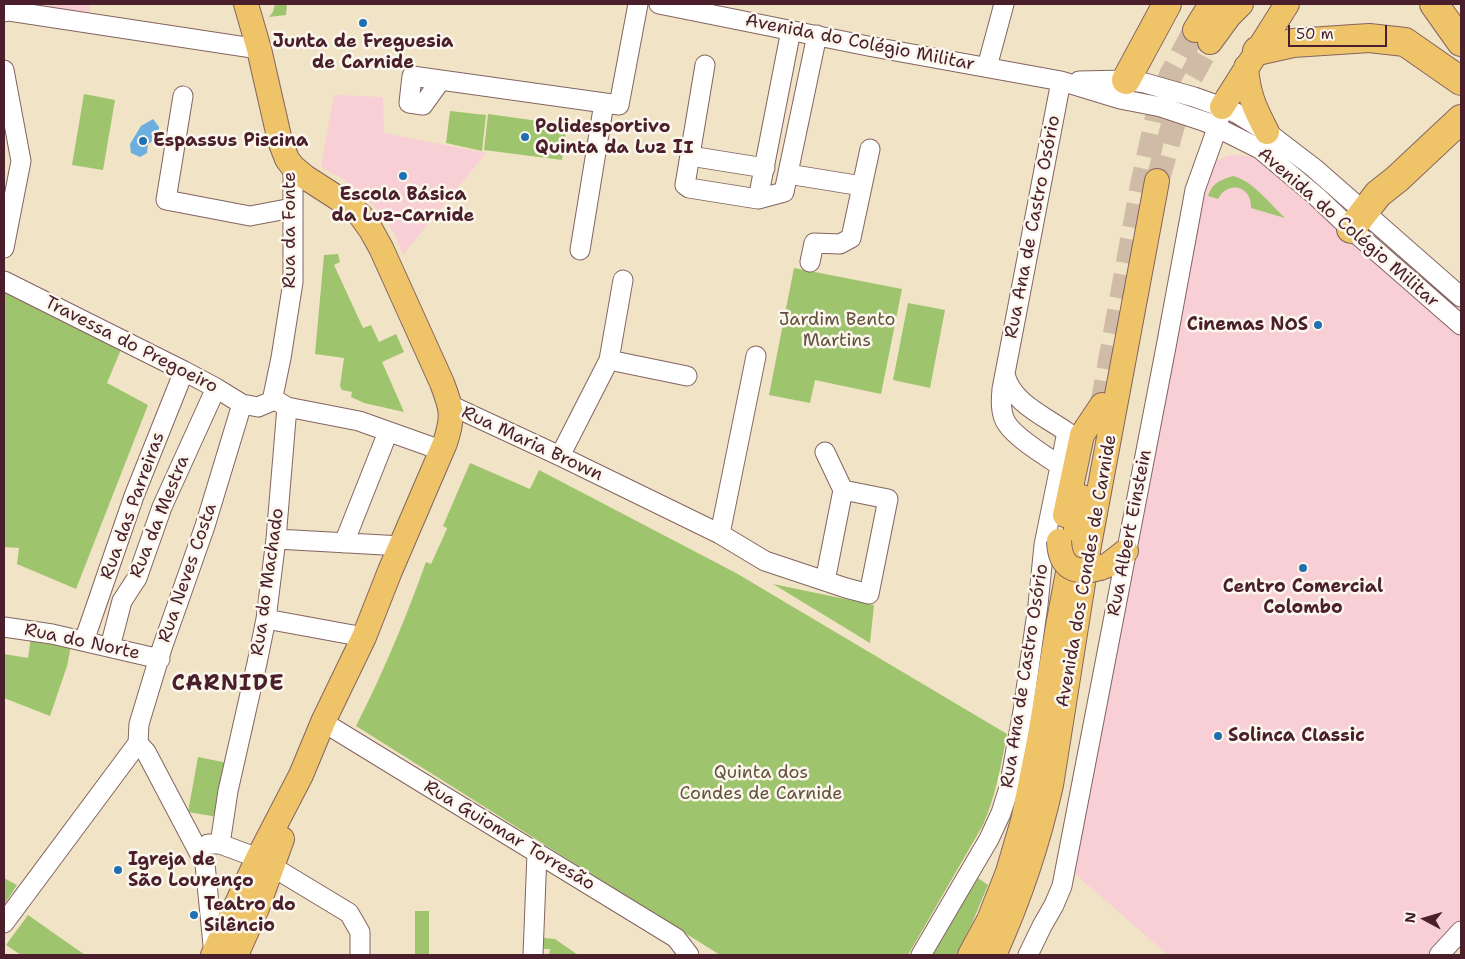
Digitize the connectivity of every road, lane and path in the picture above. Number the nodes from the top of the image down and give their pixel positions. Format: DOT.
graph roads {
  1 [pos="246,4"];
  2 [pos="638,4"];
  3 [pos="659,4"];
  4 [pos="1004,4"];
  5 [pos="1167,4"];
  6 [pos="1211,4"];
  7 [pos="1241,4"];
  8 [pos="1287,4"];
  9 [pos="1434,4"];
  10 [pos="4,12"];
  11 [pos="791,30"];
  12 [pos="817,35"];
  13 [pos="1461,42"];
  14 [pos="258,49"];
  15 [pos="1251,59"];
  16 [pos="705,65"];
  17 [pos="987,67"];
  18 [pos="4,70"];
  19 [pos="1452,75"];
  20 [pos="441,80"];
  21 [pos="1126,80"];
  22 [pos="1060,81"];
  23 [pos="183,96"];
  24 [pos="604,103"];
  25 [pos="1219,117"];
  26 [pos="1461,119"];
  27 [pos="1267,132"];
  28 [pos="870,148"];
  29 [pos="690,156"];
  30 [pos="293,167"];
  31 [pos="765,168"];
  32 [pos="788,174"];
  33 [pos="1157,181"];
  34 [pos="862,186"];
  35 [pos="758,199"];
  36 [pos="1373,203"];
  37 [pos="292,208"];
  38 [pos="4,248"];
  39 [pos="580,250"];
  40 [pos="810,262"];
  41 [pos="623,280"];
  42 [pos="4,281"];
  43 [pos="1461,297"];
  44 [pos="1461,325"];
  45 [pos="756,356"];
  46 [pos="609,360"];
  47 [pos="184,371"];
  48 [pos="1005,374"];
  49 [pos="687,376"];
  50 [pos="216,388"];
  51 [pos="268,404"];
  52 [pos="450,405"];
  53 [pos="388,432"];
  54 [pos="432,448"];
  55 [pos="825,452"];
  56 [pos="560,456"];
  57 [pos="1060,466"];
  58 [pos="843,490"];
  59 [pos="720,534"];
  60 [pos="276,539"];
  61 [pos="344,543"];
  62 [pos="402,546"];
  63 [pos="1126,551"];
  64 [pos="825,581"];
  65 [pos="101,592"];
  66 [pos="122,601"];
  67 [pos="266,619"];
  68 [pos="4,627"];
  69 [pos="364,637"];
  70 [pos="84,641"];
  71 [pos="110,647"];
  72 [pos="160,658"];
  73 [pos="323,722"];
  74 [pos="138,743"];
  75 [pos="194,843"];
  76 [pos="220,844"];
  77 [pos="537,853"];
  78 [pos="266,862"];
  79 [pos="4,923"];
  80 [pos="1461,931"];
  81 [pos="214,955"];
  82 [pos="236,955"];
  83 [pos="360,955"];
  84 [pos="533,955"];
  85 [pos="689,955"];
  86 [pos="921,955"];
  87 [pos="970,955"];
  88 [pos="994,955"];
  89 [pos="1028,955"];
  90 [pos="1439,955"];
  1 -- 14 [label="main road, Rua da Fonte"];
  2 -- 24 [label="street"];
  3 -- 11 [label="street, Avenida do Colégio Militar"];
  4 -- 17 [label="street"];
  5 -- 21 [label="highway"];
  6 -- 7 [label="main road"];
  8 -- 15 [label="main road"];
  9 -- 13 [label="highway"];
  10 -- 14 [label="street"];
  11 -- 12 [label="street, Avenida do Colégio Militar"];
  11 -- 31 [label="street"];
  12 -- 17 [label="street, Avenida do Colégio Militar"];
  12 -- 32 [label="street"];
  14 -- 30 [label="main road, Rua da Fonte"];
  15 -- 19 [label="highway"];
  15 -- 25 [label="main road"];
  15 -- 27 [label="main road"];
  16 -- 29 [label="street"];
  17 -- 22 [label="street, Avenida do Colégio Militar"];
  18 -- 38 [label="street"];
  20 -- 24 [label="street"];
  21 -- 22 [label="street, Avenida do Colégio Militar"];
  21 -- 25 [label="street, Avenida do Colégio Militar"];
  22 -- 25 [label="street, Avenida do Colégio Militar"];
  22 -- 48 [label="street, Rua Ana de Castro Osório"];
  23 -- 37 [label="street"];
  24 -- 39 [label="street"];
  25 -- 27 [label="street, Avenida do Colégio Militar"];
  25 -- 36 [label="street, Avenida do Colégio Militar"];
  25 -- 63 [label="street, Rua Albert Einstein"];
  26 -- 36 [label="highway"];
  27 -- 36 [label="street, Avenida do Colégio Militar"];
  28 -- 34 [label="street"];
  29 -- 31 [label="street"];
  29 -- 35 [label="street"];
  30 -- 37 [label="street, Rua da Fonte"];
  30 -- 52 [label="main road, Rua Maria Brown"];
  31 -- 35 [label="street"];
  32 -- 34 [label="street"];
  32 -- 35 [label="street"];
  33 -- 88 [label="main road, Avenida dos Condes de Carnide"];
  34 -- 40 [label="street"];
  36 -- 43 [label="street, Avenida do Colégio Militar"];
  36 -- 44 [label="street, Avenida do Colégio Militar"];
  37 -- 51 [label="street, Rua da Fonte"];
  41 -- 46 [label="street"];
  42 -- 47 [label="street, Travessa do Pregoeiro"];
  45 -- 59 [label="street"];
  46 -- 49 [label="street"];
  46 -- 56 [label="street"];
  47 -- 50 [label="street, Travessa do Pregoeiro"];
  47 -- 65 [label="street, Rua das Parreiras"];
  48 -- 57 [label="street, Rua Ana de Castro Osório"];
  48 -- 57 [label="street, Rua Ana de Castro Osório"];
  50 -- 51 [label="street, Travessa do Pregoeiro"];
  50 -- 66 [label="street, Rua da Mestra"];
  51 -- 53 [label="street"];
  51 -- 60 [label="street, Rua do Machado"];
  51 -- 72 [label="street, Rua Neves Costa"];
  52 -- 56 [label="street, Rua Maria Brown"];
  52 -- 62 [label="main road"];
  53 -- 54 [label="street"];
  53 -- 61 [label="street"];
  55 -- 58 [label="street"];
  56 -- 59 [label="street, Rua Maria Brown"];
  57 -- 86 [label="street, Rua Ana de Castro Osório"];
  58 -- 64 [label="street"];
  58 -- 64 [label="street, Rua Maria Brown"];
  59 -- 64 [label="street, Rua Maria Brown"];
  60 -- 61 [label="street"];
  60 -- 67 [label="street, Rua do Machado"];
  61 -- 62 [label="street"];
  62 -- 69 [label="main road"];
  63 -- 87 [label="main road, Avenida dos Condes de Carnide, bridge"];
  63 -- 89 [label="street, Rua Albert Einstein"];
  65 -- 66 [label="street"];
  65 -- 70 [label="street, Rua das Parreiras"];
  66 -- 71 [label="street, Rua da Mestra"];
  67 -- 69 [label="street"];
  67 -- 76 [label="street, Rua do Machado"];
  68 -- 70 [label="street, Rua do Norte"];
  69 -- 73 [label="main road"];
  70 -- 71 [label="street, Rua do Norte"];
  71 -- 72 [label="street, Rua do Norte"];
  72 -- 74 [label="street, Rua Neves Costa"];
  73 -- 77 [label="street, Rua Guiomar Torresão"];
  73 -- 78 [label="main road"];
  74 -- 75 [label="street"];
  74 -- 79 [label="street"];
  75 -- 76 [label="street"];
  75 -- 81 [label="street"];
  76 -- 78 [label="street"];
  77 -- 84 [label="street"];
  77 -- 85 [label="street, Rua Guiomar Torresão"];
  78 -- 81 [label="main road"];
  78 -- 82 [label="main road"];
  78 -- 83 [label="street"];
  80 -- 90 [label="street"];
}
